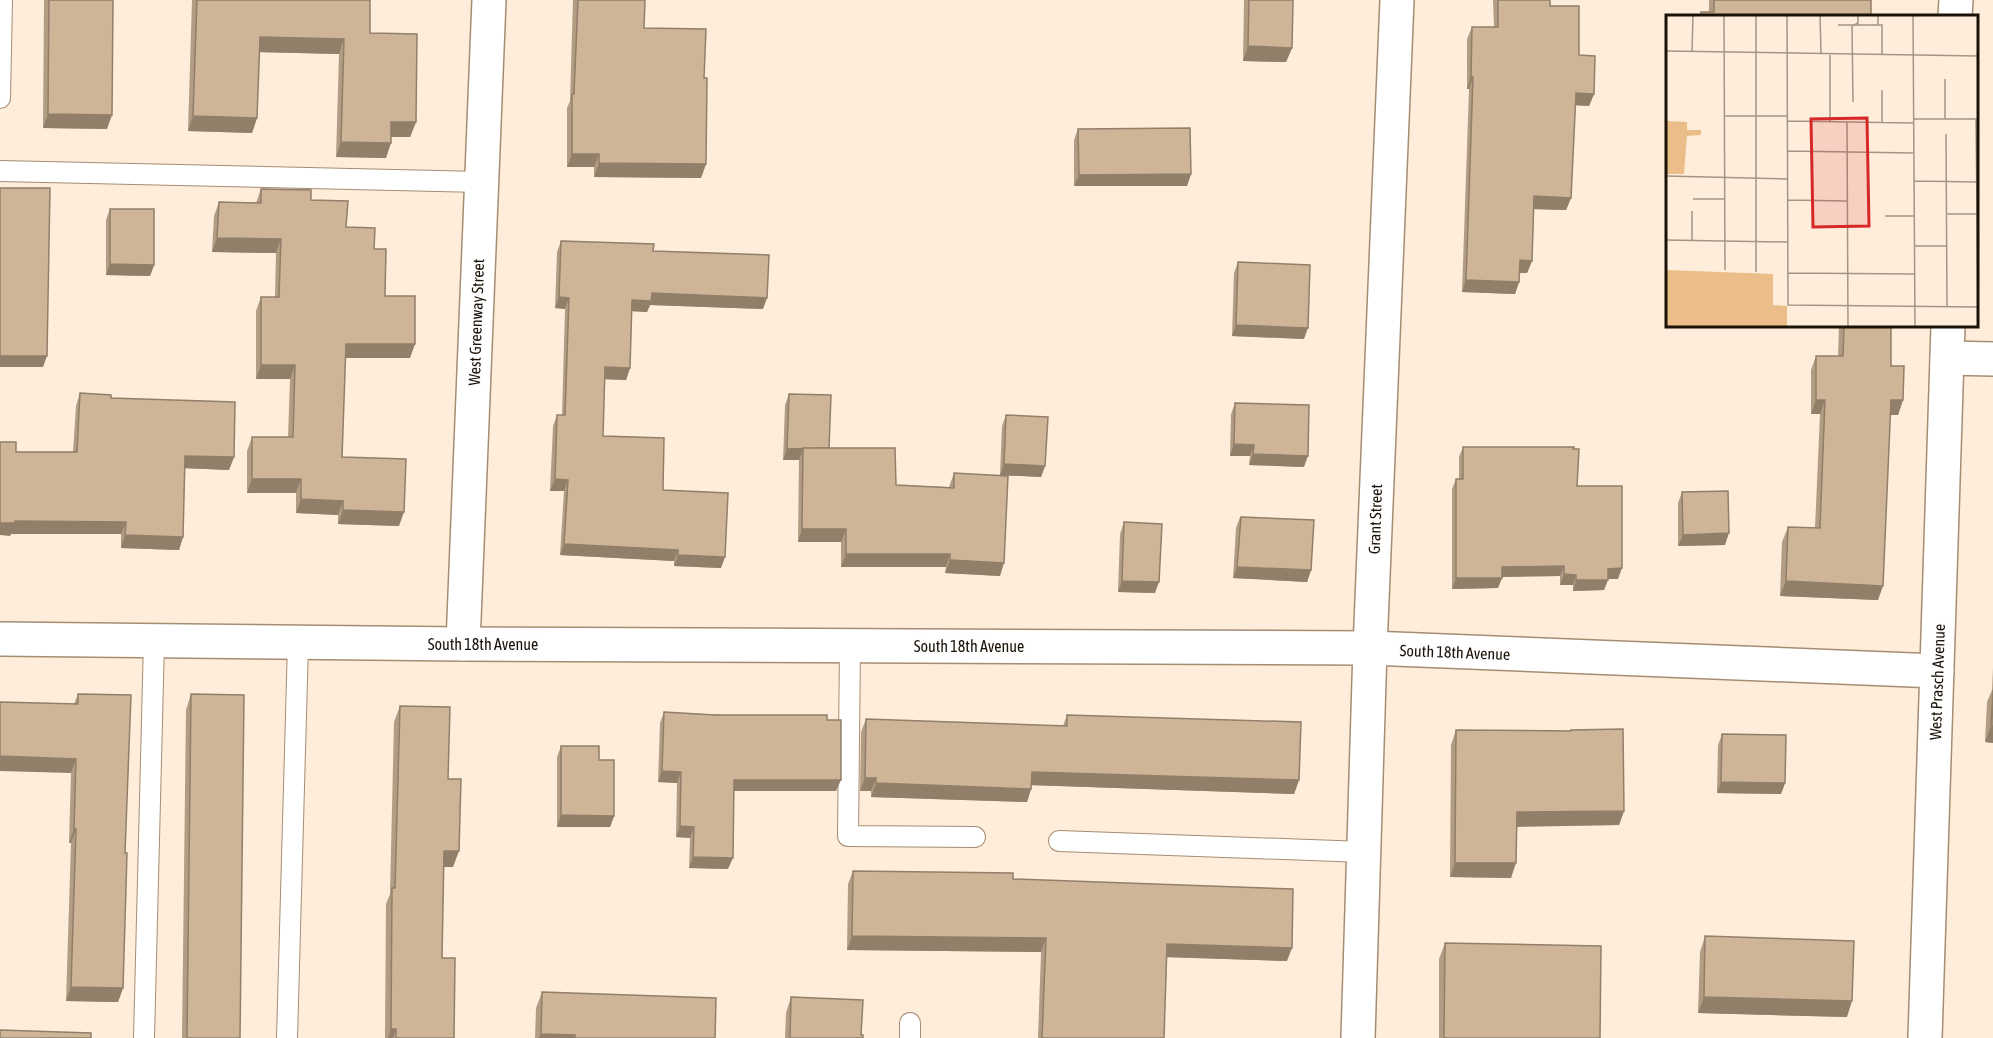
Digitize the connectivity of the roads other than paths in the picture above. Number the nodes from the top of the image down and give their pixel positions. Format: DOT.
graph roads {
  1 [pos="2,0"];
  2 [pos="489,0"];
  3 [pos="1397,0"];
  4 [pos="1956,0"];
  5 [pos="1955,15"];
  6 [pos="0,98"];
  7 [pos="0,171"];
  8 [pos="482,182"];
  9 [pos="1948,327"];
  10 [pos="1947,358"];
  11 [pos="1993,359"];
  12 [pos="0,639"];
  13 [pos="154,641"];
  14 [pos="298,643"];
  15 [pos="462,644"];
  16 [pos="850,646"];
  17 [pos="1370,648"];
  18 [pos="1937,671"];
  19 [pos="975,837"];
  20 [pos="1059,841"];
  21 [pos="1364,852"];
  22 [pos="144,1038"];
  23 [pos="287,1038"];
  24 [pos="1358,1038"];
  25 [pos="1925,1038"];
  1 -- 6 [label="lane"];
  2 -- 8 [label="street, West Greenway Street"];
  3 -- 17 [label="street, Grant Street"];
  4 -- 5 [label="street"];
  7 -- 8 [label="lane"];
  8 -- 15 [label="street, West Greenway Street"];
  9 -- 10 [label="street, West Prasch Avenue"];
  10 -- 11 [label="street"];
  10 -- 18 [label="street, West Prasch Avenue"];
  12 -- 13 [label="street, South 18th Avenue"];
  13 -- 14 [label="street, South 18th Avenue"];
  13 -- 22 [label="lane"];
  14 -- 15 [label="street, South 18th Avenue"];
  14 -- 23 [label="lane"];
  15 -- 16 [label="street, South 18th Avenue"];
  16 -- 17 [label="street, South 18th Avenue"];
  16 -- 19 [label="lane"];
  17 -- 18 [label="street, South 18th Avenue"];
  17 -- 21 [label="street, Grant Street"];
  18 -- 25 [label="street, West Prasch Avenue"];
  20 -- 21 [label="lane"];
  21 -- 24 [label="street, Grant Street"];
}
